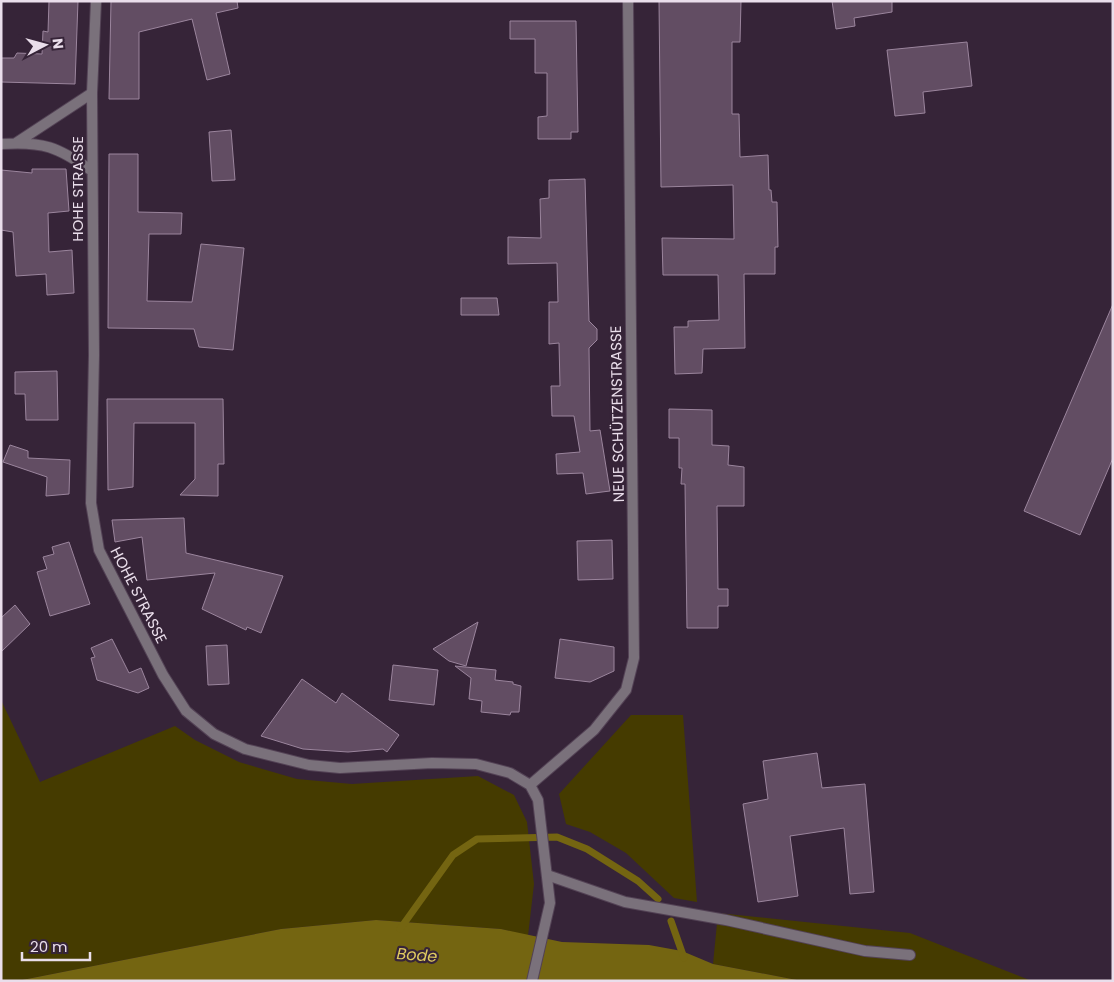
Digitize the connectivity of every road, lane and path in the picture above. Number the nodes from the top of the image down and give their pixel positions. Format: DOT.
graph roads {
  1 [pos="96,1"];
  2 [pos="628,1"];
  3 [pos="92,93"];
  4 [pos="16,143"];
  5 [pos="1,144"];
  6 [pos="92,171"];
  7 [pos="530,785"];
  8 [pos="547,875"];
  9 [pos="910,955"];
  10 [pos="532,981"];
  1 -- 3 [label="street, HOHE STRASSE"];
  2 -- 7 [label="street, NEUE SCHÜTZENSTRASSE"];
  3 -- 4 [label="street"];
  3 -- 6 [label="street, HOHE STRASSE"];
  4 -- 5 [label="street"];
  4 -- 6 [label="street"];
  6 -- 7 [label="street, HOHE STRASSE"];
  7 -- 8 [label="street"];
  8 -- 9 [label="street"];
  8 -- 10 [label="street"];
}
